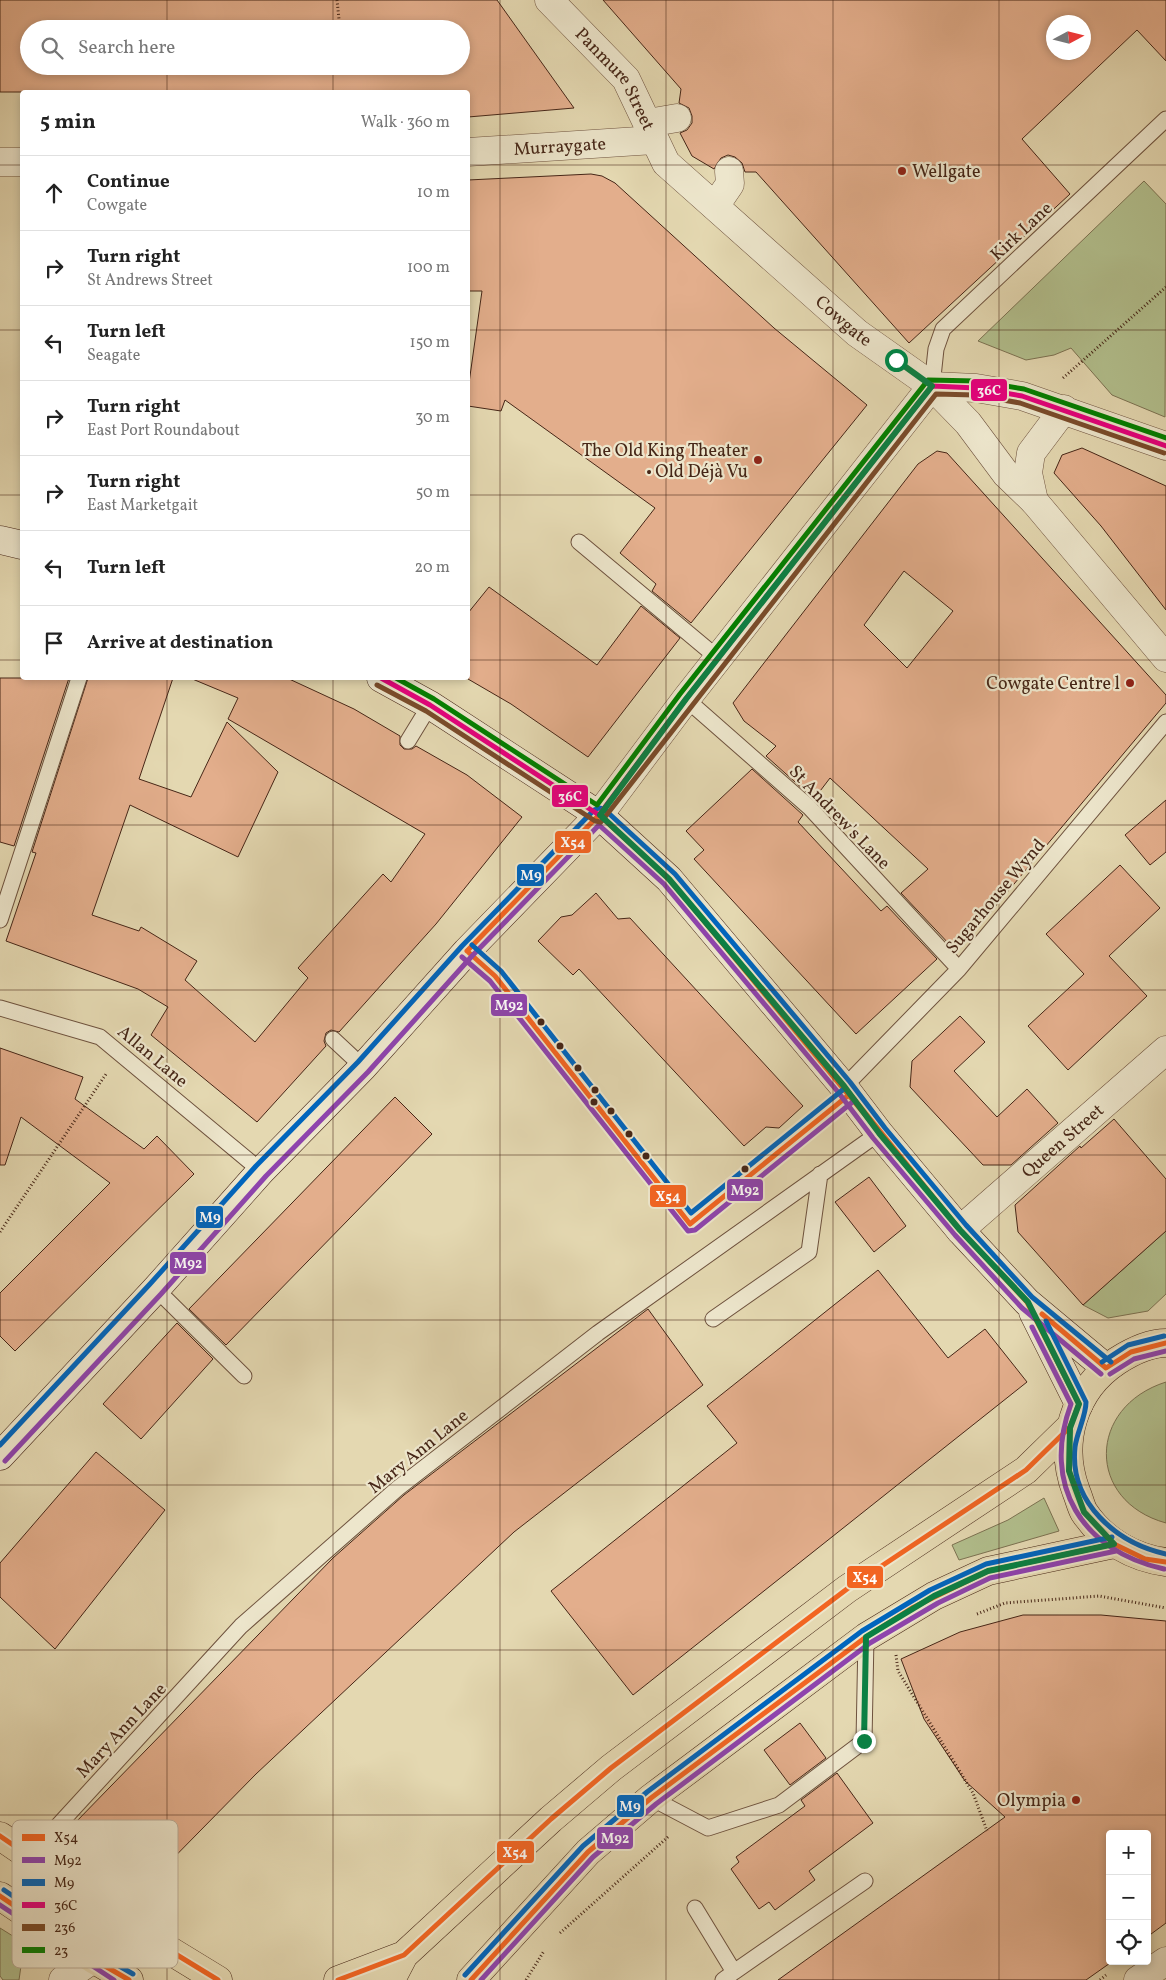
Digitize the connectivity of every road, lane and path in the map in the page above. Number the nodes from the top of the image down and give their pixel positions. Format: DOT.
graph roads {
  1 [pos="337,0"];
  2 [pos="549,0"];
  3 [pos="339,20"];
  4 [pos="677,118"];
  5 [pos="1166,119"];
  6 [pos="651,132"];
  7 [pos="470,152"];
  8 [pos="0,162"];
  9 [pos="20,162"];
  10 [pos="729,171"];
  11 [pos="716,206"];
  12 [pos="1166,287"];
  13 [pos="1057,383"];
  14 [pos="932,386"];
  15 [pos="1064,409"];
  16 [pos="1166,446"];
  17 [pos="1034,501"];
  18 [pos="0,540"];
  19 [pos="579,542"];
  20 [pos="20,544"];
  21 [pos="1166,658"];
  22 [pos="719,659"];
  23 [pos="78,680"];
  24 [pos="385,680"];
  25 [pos="686,699"];
  26 [pos="430,705"];
  27 [pos="1166,722"];
  28 [pos="408,741"];
  29 [pos="600,815"];
  30 [pos="2,911"];
  31 [pos="467,951"];
  32 [pos="959,969"];
  33 [pos="0,1008"];
  34 [pos="333,1038"];
  35 [pos="1166,1050"];
  36 [pos="120,1053"];
  37 [pos="363,1067"];
  38 [pos="847,1090"];
  39 [pos="879,1133"];
  40 [pos="261,1171"];
  41 [pos="820,1174"];
  42 [pos="960,1230"];
  43 [pos="0,1232"];
  44 [pos="156,1289"];
  45 [pos="1028,1302"];
  46 [pos="713,1319"];
  47 [pos="1166,1343"];
  48 [pos="1106,1368"];
  49 [pos="244,1376"];
  50 [pos="1074,1416"];
  51 [pos="0,1456"];
  52 [pos="1114,1544"];
  53 [pos="1166,1562"];
  54 [pos="1166,1608"];
  55 [pos="969,1617"];
  56 [pos="866,1637"];
  57 [pos="895,1646"];
  58 [pos="651,1798"];
  59 [pos="689,1818"];
  60 [pos="63,1820"];
  61 [pos="987,1831"];
  62 [pos="0,1836"];
  63 [pos="12,1844"];
  64 [pos="865,1881"];
  65 [pos="0,1896"];
  66 [pos="12,1904"];
  67 [pos="695,1908"];
  68 [pos="554,1938"];
  69 [pos="547,1945"];
  70 [pos="494,1953"];
  71 [pos="404,1955"];
  72 [pos="178,1956"];
  73 [pos="1166,1961"];
  74 [pos="80,1968"];
  75 [pos="108,1968"];
  76 [pos="729,1976"];
  77 [pos="63,1980"];
  78 [pos="129,1980"];
  79 [pos="218,1980"];
  80 [pos="338,1980"];
  81 [pos="391,1980"];
  82 [pos="471,1980"];
  83 [pos="487,1980"];
  84 [pos="526,1980"];
  85 [pos="1138,1980"];
  1 -- 3 [label="path"];
  2 -- 6 [label="street, Panmure Street"];
  4 -- 6 [label="street, Murraygate"];
  5 -- 14 [label="lane, Kirk Lane"];
  6 -- 7 [label="street, Murraygate"];
  6 -- 11 [label="street, Cowgate"];
  8 -- 9 [label="street"];
  10 -- 11 [label="street"];
  11 -- 14 [label="street, Cowgate"];
  12 -- 13 [label="path"];
  14 -- 15 [label="street"];
  14 -- 17 [label="street, Cowgate"];
  14 -- 22 [label="street"];
  15 -- 16 [label="street"];
  15 -- 17 [label="street, Cowgate"];
  17 -- 21 [label="street, Cowgate"];
  18 -- 20 [label="street"];
  19 -- 22 [label="lane"];
  22 -- 25 [label="street"];
  23 -- 30 [label="lane"];
  24 -- 26 [label="street"];
  25 -- 29 [label="street"];
  25 -- 32 [label="lane, St Andrew's Lane"];
  26 -- 28 [label="lane"];
  26 -- 29 [label="street"];
  27 -- 32 [label="lane, Sugarhouse Wynd"];
  29 -- 31 [label="street"];
  29 -- 38 [label="street"];
  31 -- 37 [label="street"];
  31 -- 38 [label="lane, Sugarhouse Wynd"];
  32 -- 38 [label="lane, Sugarhouse Wynd"];
  33 -- 36 [label="lane, Allan Lane"];
  34 -- 37 [label="lane"];
  35 -- 42 [label="street, Queen Street"];
  36 -- 40 [label="lane, Allan Lane"];
  36 -- 43 [label="path"];
  37 -- 40 [label="street"];
  38 -- 39 [label="street"];
  39 -- 41 [label="lane, Mary Ann Lane"];
  39 -- 42 [label="street"];
  40 -- 44 [label="street"];
  41 -- 46 [label="lane"];
  41 -- 60 [label="lane, Mary Ann Lane"];
  42 -- 45 [label="street"];
  44 -- 49 [label="lane"];
  44 -- 51 [label="street"];
  45 -- 48 [label="street"];
  45 -- 50 [label="street"];
  47 -- 48 [label="main road"];
  48 -- 50 [label="main road"];
  50 -- 52 [label="main road"];
  50 -- 71 [label="main road"];
  52 -- 53 [label="main road"];
  52 -- 56 [label="main road"];
  54 -- 55 [label="path"];
  56 -- 58 [label="main road"];
  56 -- 59 [label="lane"];
  57 -- 61 [label="path"];
  58 -- 59 [label="lane"];
  58 -- 70 [label="main road"];
  59 -- 68 [label="path"];
  62 -- 63 [label="main road"];
  64 -- 76 [label="lane"];
  65 -- 66 [label="main road"];
  67 -- 76 [label="lane"];
  69 -- 84 [label="path"];
  70 -- 82 [label="main road"];
  70 -- 83 [label="main road"];
  71 -- 80 [label="main road"];
  71 -- 81 [label="main road"];
  72 -- 79 [label="main road"];
  73 -- 85 [label="street"];
  74 -- 77 [label="street"];
  75 -- 78 [label="main road"];
}
